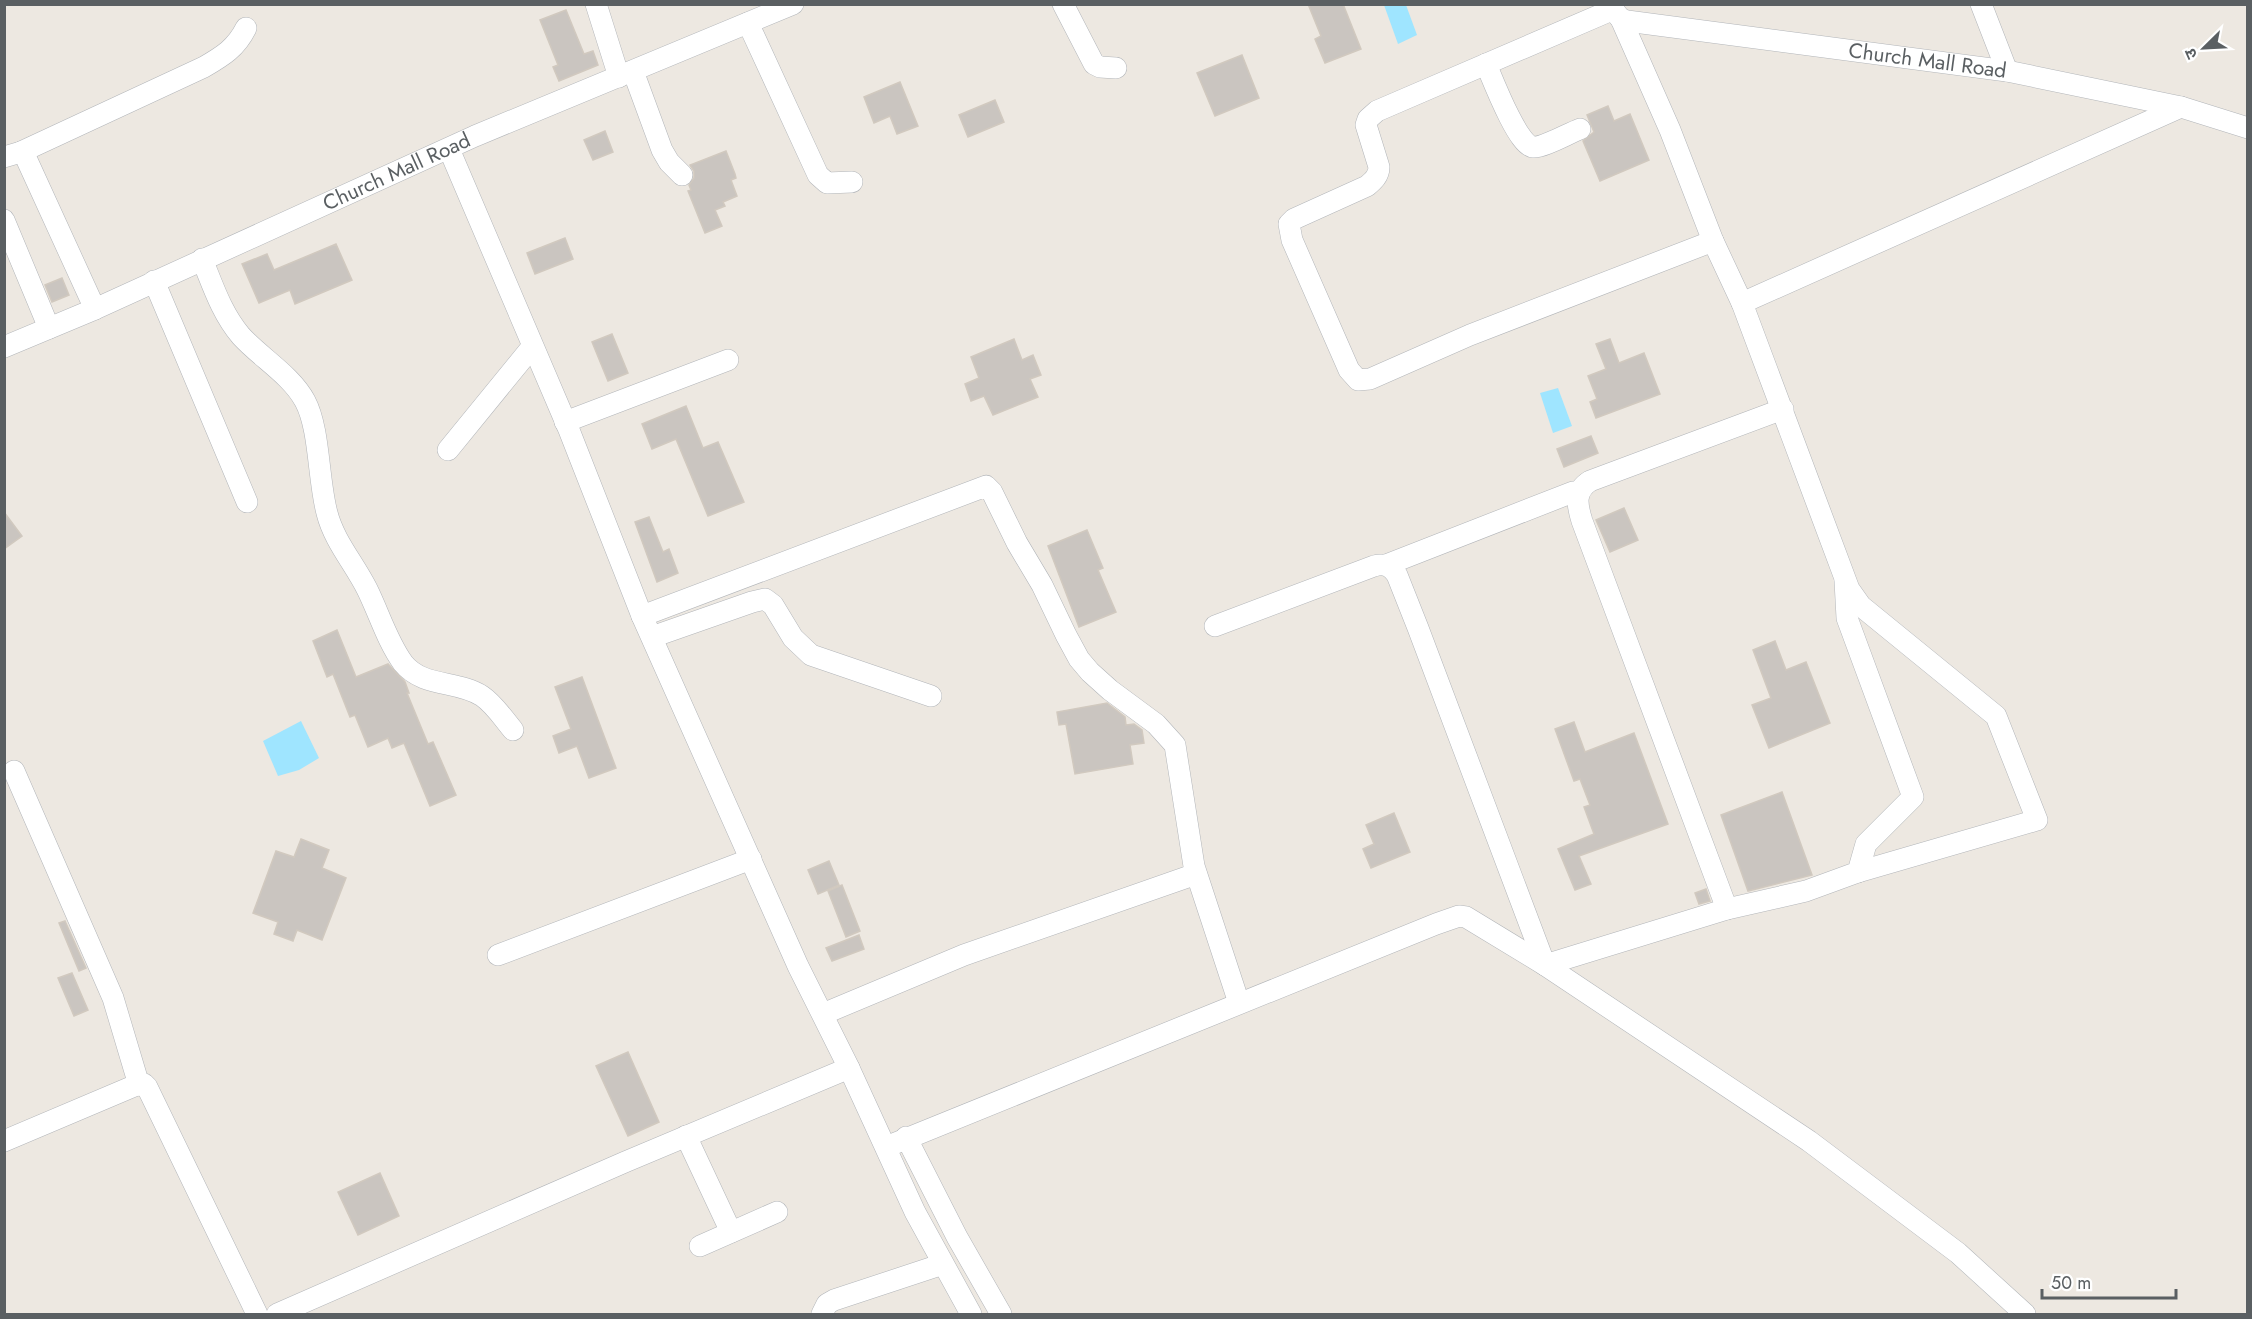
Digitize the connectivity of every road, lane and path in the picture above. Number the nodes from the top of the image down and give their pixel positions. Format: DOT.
graph roads {
  1 [pos="596,4"];
  2 [pos="793,4"];
  3 [pos="1063,4"];
  4 [pos="1981,4"];
  5 [pos="1615,11"];
  6 [pos="748,23"];
  7 [pos="246,28"];
  8 [pos="1486,64"];
  9 [pos="1116,68"];
  10 [pos="2007,71"];
  11 [pos="626,74"];
  12 [pos="2181,107"];
  13 [pos="2247,128"];
  14 [pos="1580,129"];
  15 [pos="449,149"];
  16 [pos="13,155"];
  17 [pos="682,175"];
  18 [pos="852,182"];
  19 [pos="4,220"];
  20 [pos="1713,241"];
  21 [pos="202,259"];
  22 [pos="154,281"];
  23 [pos="1742,303"];
  24 [pos="95,309"];
  25 [pos="49,328"];
  26 [pos="4,346"];
  27 [pos="532,347"];
  28 [pos="728,360"];
  29 [pos="1783,409"];
  30 [pos="565,422"];
  31 [pos="448,450"];
  32 [pos="1573,492"];
  33 [pos="247,502"];
  34 [pos="1386,565"];
  35 [pos="1845,581"];
  36 [pos="642,616"];
  37 [pos="1215,626"];
  38 [pos="652,637"];
  39 [pos="931,696"];
  40 [pos="513,730"];
  41 [pos="14,771"];
  42 [pos="750,859"];
  43 [pos="1858,872"];
  44 [pos="1196,874"];
  45 [pos="1727,909"];
  46 [pos="498,955"];
  47 [pos="1545,965"];
  48 [pos="1239,1003"];
  49 [pos="822,1014"];
  50 [pos="849,1068"];
  51 [pos="139,1084"];
  52 [pos="686,1136"];
  53 [pos="906,1137"];
  54 [pos="4,1141"];
  55 [pos="886,1147"];
  56 [pos="777,1212"];
  57 [pos="731,1232"];
  58 [pos="700,1246"];
  59 [pos="942,1264"];
  60 [pos="257,1314"];
  61 [pos="277,1314"];
  62 [pos="822,1314"];
  63 [pos="971,1314"];
  64 [pos="1000,1314"];
  65 [pos="2025,1314"];
  1 -- 11 [label="street"];
  2 -- 6 [label="street, Church Mall Road"];
  3 -- 9 [label="street"];
  4 -- 10 [label="street"];
  5 -- 8 [label="street"];
  5 -- 10 [label="street, Church Mall Road"];
  5 -- 20 [label="street"];
  6 -- 11 [label="street, Church Mall Road"];
  6 -- 18 [label="street"];
  7 -- 16 [label="street"];
  8 -- 14 [label="street"];
  8 -- 20 [label="street"];
  10 -- 12 [label="street, Church Mall Road"];
  11 -- 15 [label="street, Church Mall Road"];
  11 -- 17 [label="street"];
  12 -- 13 [label="street, Church Mall Road"];
  12 -- 23 [label="street"];
  15 -- 21 [label="street, Church Mall Road"];
  15 -- 27 [label="street"];
  16 -- 24 [label="street"];
  19 -- 25 [label="street"];
  20 -- 23 [label="street"];
  21 -- 22 [label="street, Church Mall Road"];
  21 -- 40 [label="street"];
  22 -- 24 [label="street, Church Mall Road"];
  22 -- 33 [label="street"];
  23 -- 29 [label="street"];
  24 -- 25 [label="street, Church Mall Road"];
  25 -- 26 [label="street, Church Mall Road"];
  27 -- 30 [label="street"];
  27 -- 31 [label="street"];
  28 -- 30 [label="street"];
  29 -- 35 [label="street"];
  29 -- 45 [label="street"];
  30 -- 36 [label="street"];
  32 -- 34 [label="street"];
  34 -- 37 [label="street"];
  34 -- 47 [label="street"];
  35 -- 43 [label="street"];
  35 -- 43 [label="street"];
  36 -- 38 [label="street"];
  36 -- 44 [label="street"];
  38 -- 39 [label="street"];
  38 -- 42 [label="street"];
  41 -- 51 [label="street"];
  42 -- 46 [label="street"];
  42 -- 49 [label="street"];
  43 -- 45 [label="street"];
  44 -- 48 [label="street"];
  44 -- 49 [label="street"];
  45 -- 47 [label="street"];
  47 -- 48 [label="street"];
  47 -- 65 [label="street"];
  48 -- 53 [label="street"];
  49 -- 50 [label="street"];
  50 -- 52 [label="street"];
  50 -- 55 [label="street"];
  51 -- 54 [label="street"];
  51 -- 60 [label="street"];
  52 -- 57 [label="street"];
  52 -- 61 [label="street"];
  53 -- 55 [label="street"];
  53 -- 64 [label="street"];
  55 -- 59 [label="street"];
  56 -- 57 [label="street"];
  57 -- 58 [label="street"];
  59 -- 62 [label="street"];
  59 -- 63 [label="street"];
}
